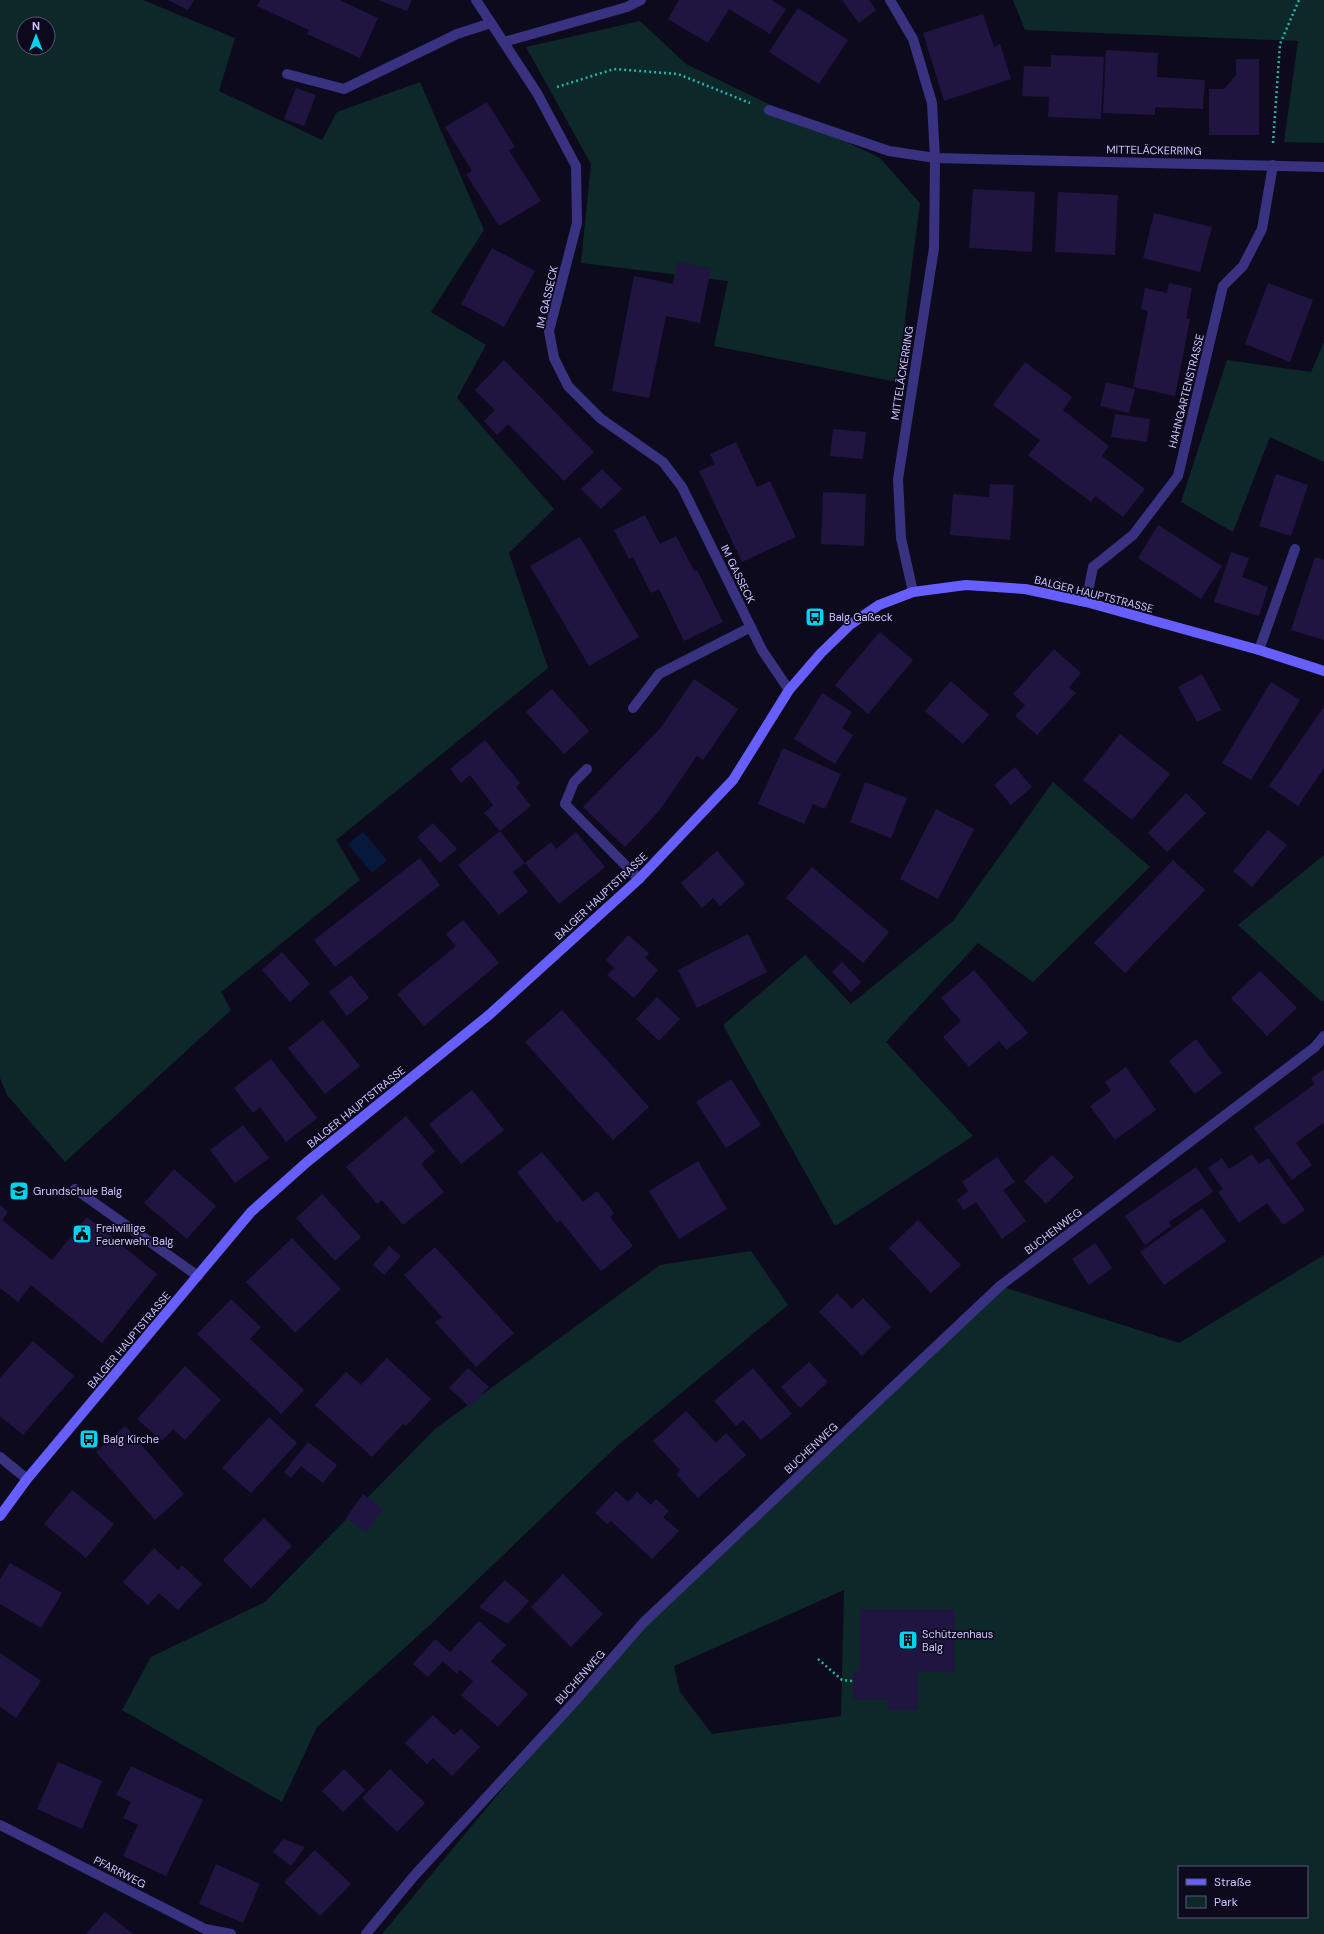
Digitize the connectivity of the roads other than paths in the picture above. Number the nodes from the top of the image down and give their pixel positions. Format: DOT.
graph roads {
  1 [pos="476,0"];
  2 [pos="641,0"];
  3 [pos="890,0"];
  4 [pos="491,23"];
  5 [pos="504,42"];
  6 [pos="287,74"];
  7 [pos="769,110"];
  8 [pos="935,158"];
  9 [pos="1273,165"];
  10 [pos="1324,166"];
  11 [pos="1295,549"];
  12 [pos="913,592"];
  13 [pos="1086,602"];
  14 [pos="751,628"];
  15 [pos="1259,650"];
  16 [pos="1324,671"];
  17 [pos="789,690"];
  18 [pos="633,708"];
  19 [pos="587,770"];
  20 [pos="639,878"];
  21 [pos="1324,1036"];
  22 [pos="74,1189"];
  23 [pos="198,1276"];
  24 [pos="0,1457"];
  25 [pos="27,1479"];
  26 [pos="0,1516"];
  27 [pos="0,1825"];
  28 [pos="231,1934"];
  29 [pos="366,1934"];
  1 -- 4 [label="street, IM GASSECK"];
  2 -- 5 [label="street"];
  3 -- 8 [label="street, MITTELÄCKERRING"];
  4 -- 5 [label="street, IM GASSECK"];
  4 -- 6 [label="street"];
  5 -- 14 [label="street, IM GASSECK"];
  7 -- 8 [label="street, MITTELÄCKERRING"];
  8 -- 9 [label="street, MITTELÄCKERRING"];
  8 -- 12 [label="street, MITTELÄCKERRING"];
  9 -- 10 [label="street, MITTELÄCKERRING"];
  9 -- 13 [label="street, HAHNGARTENSTRASSE"];
  11 -- 15 [label="street"];
  12 -- 13 [label="street, BALGER HAUPTSTRASSE"];
  12 -- 17 [label="street, BALGER HAUPTSTRASSE"];
  13 -- 15 [label="street, BALGER HAUPTSTRASSE"];
  14 -- 17 [label="street, IM GASSECK"];
  14 -- 18 [label="street"];
  15 -- 16 [label="street, BALGER HAUPTSTRASSE"];
  17 -- 20 [label="street, BALGER HAUPTSTRASSE"];
  19 -- 20 [label="street"];
  20 -- 23 [label="street, BALGER HAUPTSTRASSE"];
  21 -- 29 [label="street, BUCHENWEG"];
  22 -- 23 [label="street"];
  23 -- 25 [label="street, BALGER HAUPTSTRASSE"];
  24 -- 25 [label="street"];
  25 -- 26 [label="street, BALGER HAUPTSTRASSE"];
  27 -- 28 [label="street, PFARRWEG"];
}
